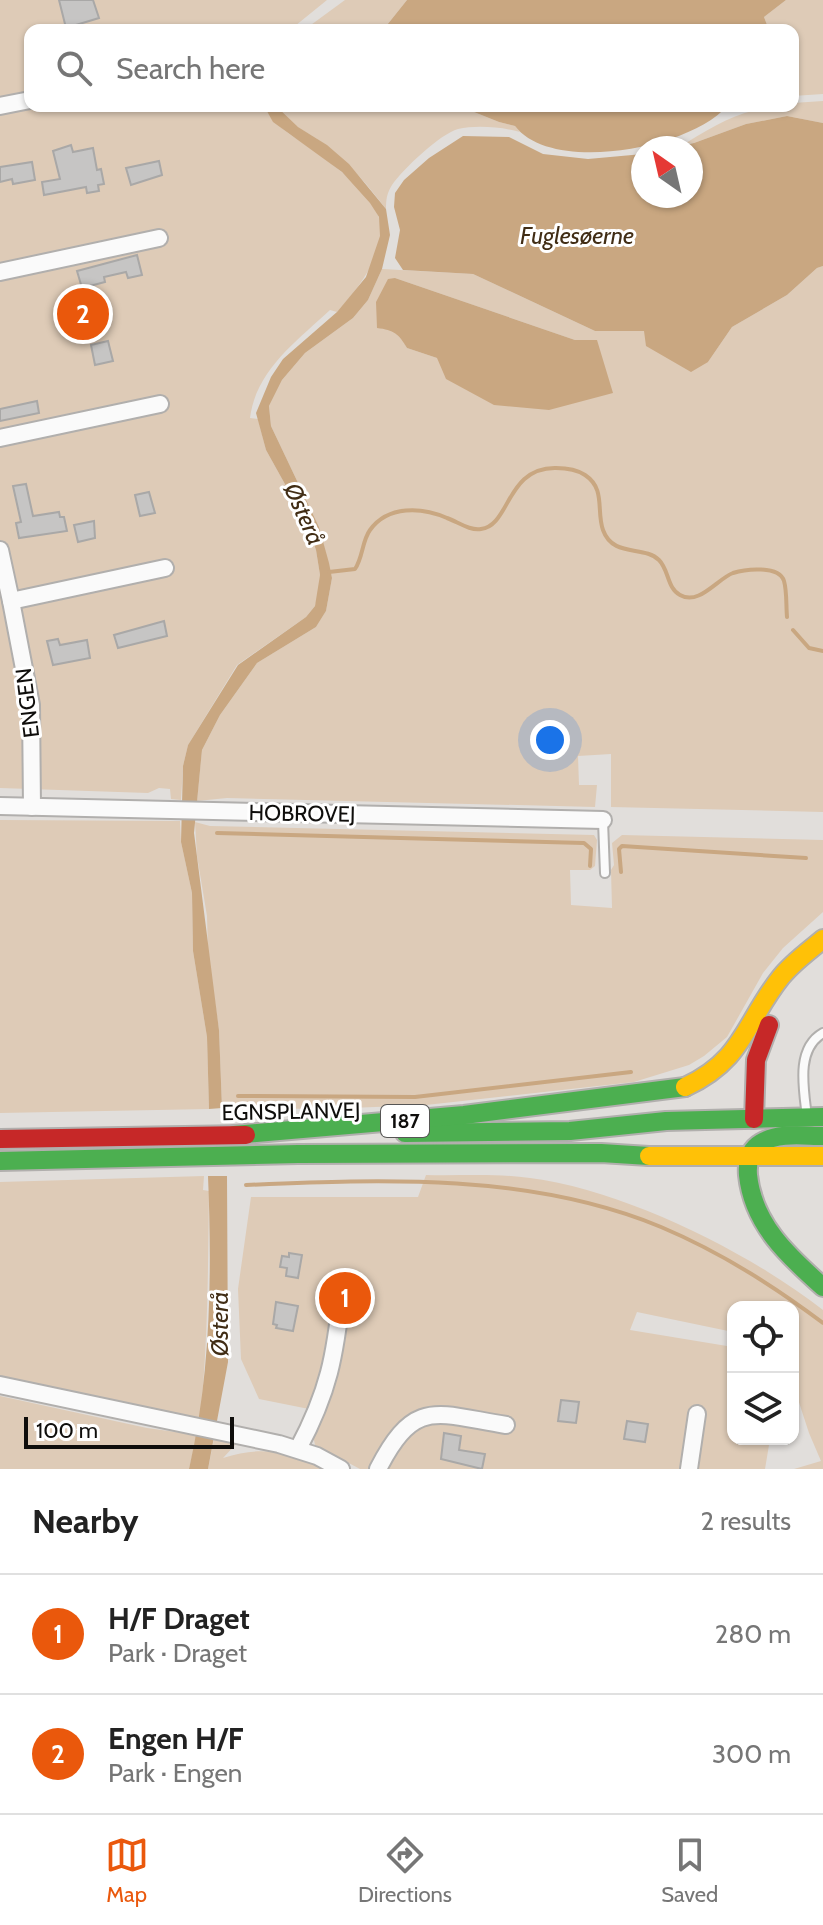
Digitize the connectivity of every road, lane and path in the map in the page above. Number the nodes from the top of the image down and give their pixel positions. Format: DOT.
graph roads {
  1 [pos="24,101"];
  2 [pos="0,106"];
  3 [pos="159,238"];
  4 [pos="0,272"];
  5 [pos="160,404"];
  6 [pos="0,438"];
  7 [pos="0,550"];
  8 [pos="165,568"];
  9 [pos="11,601"];
  10 [pos="0,806"];
  11 [pos="32,807"];
  12 [pos="603,820"];
  13 [pos="605,873"];
  14 [pos="817,944"];
  15 [pos="823,1033"];
  16 [pos="815,1118"];
  17 [pos="754,1119"];
  18 [pos="234,1135"];
  19 [pos="823,1136"];
  20 [pos="0,1139"];
  21 [pos="754,1150"];
  22 [pos="823,1156"];
  23 [pos="0,1161"];
  24 [pos="823,1287"];
  25 [pos="342,1292"];
  26 [pos="0,1385"];
  27 [pos="697,1414"];
  28 [pos="506,1425"];
  29 [pos="298,1449"];
  30 [pos="341,1469"];
  31 [pos="378,1469"];
  32 [pos="689,1469"];
  1 -- 2 [label="street"];
  3 -- 4 [label="street"];
  5 -- 6 [label="street"];
  7 -- 9 [label="street, ENGEN"];
  8 -- 9 [label="street"];
  9 -- 11 [label="street, ENGEN"];
  10 -- 11 [label="street, HOBROVEJ"];
  11 -- 12 [label="street, HOBROVEJ"];
  12 -- 13 [label="lane"];
  14 -- 17 [label="main road"];
  14 -- 18 [label="main road, 187"];
  15 -- 16 [label="lane"];
  16 -- 17 [label="main road, EGNSPLANVEJ"];
  17 -- 18 [label="main road, EGNSPLANVEJ"];
  17 -- 21 [label="main road"];
  18 -- 20 [label="main road, EGNSPLANVEJ"];
  19 -- 21 [label="main road, EGNSPLANVEJ"];
  21 -- 22 [label="main road"];
  21 -- 23 [label="main road, EGNSPLANVEJ"];
  21 -- 24 [label="main road"];
  25 -- 29 [label="street"];
  26 -- 29 [label="street"];
  27 -- 32 [label="street"];
  28 -- 31 [label="street"];
  29 -- 30 [label="street"];
}
